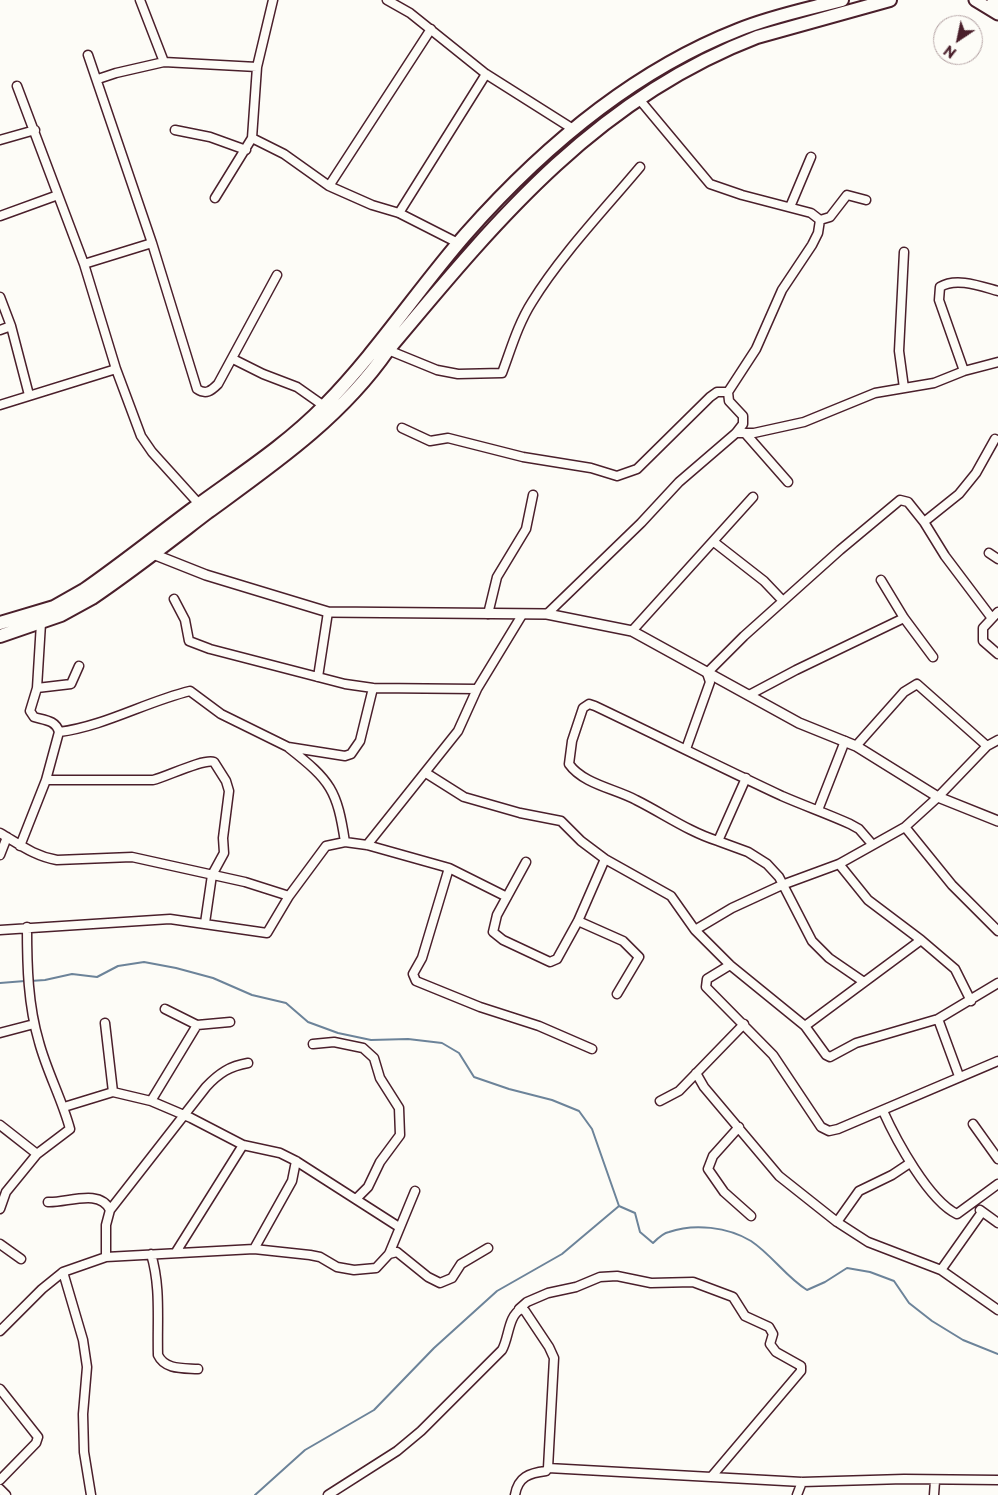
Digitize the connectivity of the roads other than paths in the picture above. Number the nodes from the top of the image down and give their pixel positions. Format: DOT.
graph roads {
  1 [pos="140,0"];
  2 [pos="273,0"];
  3 [pos="387,0"];
  4 [pos="842,0"];
  5 [pos="890,0"];
  6 [pos="975,0"];
  7 [pos="993,0"];
  8 [pos="998,3"];
  9 [pos="998,14"];
  10 [pos="431,29"];
  11 [pos="88,55"];
  12 [pos="164,62"];
  13 [pos="257,67"];
  14 [pos="486,74"];
  15 [pos="98,79"];
  16 [pos="17,86"];
  17 [pos="639,100"];
  18 [pos="573,129"];
  19 [pos="35,130"];
  20 [pos="175,130"];
  21 [pos="252,138"];
  22 [pos="0,140"];
  23 [pos="246,150"];
  24 [pos="811,157"];
  25 [pos="640,167"];
  26 [pos="329,186"];
  27 [pos="58,195"];
  28 [pos="216,198"];
  29 [pos="866,200"];
  30 [pos="790,206"];
  31 [pos="399,214"];
  32 [pos="0,216"];
  33 [pos="820,220"];
  34 [pos="152,243"];
  35 [pos="458,243"];
  36 [pos="904,252"];
  37 [pos="84,264"];
  38 [pos="277,275"];
  39 [pos="998,290"];
  40 [pos="0,297"];
  41 [pos="11,326"];
  42 [pos="0,330"];
  43 [pos="388,350"];
  44 [pos="233,359"];
  45 [pos="998,362"];
  46 [pos="116,369"];
  47 [pos="964,371"];
  48 [pos="904,388"];
  49 [pos="728,392"];
  50 [pos="29,395"];
  51 [pos="0,405"];
  52 [pos="324,406"];
  53 [pos="402,428"];
  54 [pos="736,433"];
  55 [pos="745,433"];
  56 [pos="995,439"];
  57 [pos="788,482"];
  58 [pos="533,495"];
  59 [pos="753,497"];
  60 [pos="199,504"];
  61 [pos="924,522"];
  62 [pos="714,542"];
  63 [pos="989,553"];
  64 [pos="152,554"];
  65 [pos="998,559"];
  66 [pos="881,580"];
  67 [pos="174,599"];
  68 [pos="783,601"];
  69 [pos="328,612"];
  70 [pos="998,612"];
  71 [pos="488,614"];
  72 [pos="547,614"];
  73 [pos="522,615"];
  74 [pos="991,617"];
  75 [pos="904,618"];
  76 [pos="0,623"];
  77 [pos="41,624"];
  78 [pos="632,631"];
  79 [pos="0,636"];
  80 [pos="998,654"];
  81 [pos="933,657"];
  82 [pos="79,666"];
  83 [pos="707,673"];
  84 [pos="318,677"];
  85 [pos="37,688"];
  86 [pos="373,688"];
  87 [pos="477,689"];
  88 [pos="748,695"];
  89 [pos="59,732"];
  90 [pos="998,740"];
  91 [pos="845,741"];
  92 [pos="856,746"];
  93 [pos="987,746"];
  94 [pos="288,747"];
  95 [pos="686,749"];
  96 [pos="426,773"];
  97 [pos="746,778"];
  98 [pos="46,780"];
  99 [pos="938,797"];
  100 [pos="818,810"];
  101 [pos="998,820"];
  102 [pos="905,827"];
  103 [pos="4,835"];
  104 [pos="718,841"];
  105 [pos="345,842"];
  106 [pos="872,844"];
  107 [pos="367,845"];
  108 [pos="20,846"];
  109 [pos="0,856"];
  110 [pos="605,859"];
  111 [pos="526,862"];
  112 [pos="839,864"];
  113 [pos="449,868"];
  114 [pos="212,875"];
  115 [pos="782,885"];
  116 [pos="290,896"];
  117 [pos="507,897"];
  118 [pos="578,921"];
  119 [pos="204,923"];
  120 [pos="27,927"];
  121 [pos="0,930"];
  122 [pos="695,930"];
  123 [pos="998,931"];
  124 [pos="922,940"];
  125 [pos="730,966"];
  126 [pos="864,982"];
  127 [pos="998,983"];
  128 [pos="617,994"];
  129 [pos="971,1001"];
  130 [pos="165,1009"];
  131 [pos="938,1019"];
  132 [pos="230,1022"];
  133 [pos="105,1023"];
  134 [pos="34,1024"];
  135 [pos="197,1024"];
  136 [pos="744,1024"];
  137 [pos="805,1026"];
  138 [pos="0,1033"];
  139 [pos="313,1044"];
  140 [pos="592,1049"];
  141 [pos="998,1061"];
  142 [pos="248,1064"];
  143 [pos="696,1073"];
  144 [pos="959,1076"];
  145 [pos="113,1092"];
  146 [pos="151,1101"];
  147 [pos="660,1101"];
  148 [pos="64,1107"];
  149 [pos="883,1111"];
  150 [pos="183,1114"];
  151 [pos="973,1124"];
  152 [pos="0,1125"];
  153 [pos="739,1127"];
  154 [pos="243,1145"];
  155 [pos="37,1154"];
  156 [pos="998,1159"];
  157 [pos="296,1161"];
  158 [pos="910,1163"];
  159 [pos="998,1184"];
  160 [pos="415,1191"];
  161 [pos="357,1198"];
  162 [pos="976,1201"];
  163 [pos="48,1202"];
  164 [pos="1,1205"];
  165 [pos="110,1210"];
  166 [pos="982,1212"];
  167 [pos="751,1216"];
  168 [pos="837,1222"];
  169 [pos="998,1223"];
  170 [pos="399,1227"];
  171 [pos="0,1244"];
  172 [pos="488,1248"];
  173 [pos="254,1249"];
  174 [pos="176,1252"];
  175 [pos="150,1254"];
  176 [pos="389,1254"];
  177 [pos="106,1257"];
  178 [pos="21,1259"];
  179 [pos="941,1270"];
  180 [pos="63,1272"];
  181 [pos="519,1309"];
  182 [pos="998,1310"];
  183 [pos="0,1331"];
  184 [pos="198,1369"];
  185 [pos="0,1390"];
  186 [pos="548,1468"];
  187 [pos="712,1476"];
  188 [pos="0,1480"];
  189 [pos="998,1480"];
  190 [pos="934,1481"];
  191 [pos="802,1482"];
  192 [pos="0,1489"];
  193 [pos="6,1495"];
  194 [pos="91,1495"];
  195 [pos="328,1495"];
  196 [pos="515,1495"];
  197 [pos="797,1495"];
  198 [pos="934,1495"];
  1 -- 12 [label="street"];
  2 -- 13 [label="street"];
  3 -- 10 [label="street"];
  4 -- 18 [label="highway"];
  5 -- 17 [label="highway"];
  6 -- 9 [label="main road"];
  7 -- 8 [label="main road"];
  10 -- 14 [label="street"];
  10 -- 26 [label="street"];
  11 -- 15 [label="street"];
  12 -- 13 [label="street"];
  12 -- 15 [label="street"];
  13 -- 21 [label="street"];
  14 -- 18 [label="street"];
  14 -- 31 [label="street"];
  15 -- 34 [label="street"];
  16 -- 19 [label="street"];
  17 -- 30 [label="street"];
  17 -- 43 [label="highway"];
  18 -- 35 [label="highway"];
  19 -- 22 [label="street"];
  19 -- 27 [label="street"];
  20 -- 23 [label="street"];
  21 -- 23 [label="street"];
  21 -- 26 [label="street"];
  23 -- 28 [label="street"];
  24 -- 30 [label="street"];
  25 -- 43 [label="street"];
  26 -- 31 [label="street"];
  27 -- 32 [label="street"];
  27 -- 37 [label="street"];
  29 -- 33 [label="street"];
  30 -- 33 [label="street"];
  31 -- 35 [label="street"];
  33 -- 49 [label="street"];
  34 -- 37 [label="street"];
  34 -- 44 [label="street"];
  35 -- 52 [label="highway"];
  36 -- 48 [label="street"];
  37 -- 46 [label="street"];
  38 -- 44 [label="street"];
  39 -- 47 [label="street"];
  40 -- 41 [label="street"];
  41 -- 42 [label="street"];
  41 -- 50 [label="street"];
  43 -- 64 [label="highway"];
  44 -- 52 [label="street"];
  45 -- 47 [label="street"];
  46 -- 50 [label="street"];
  46 -- 60 [label="street"];
  47 -- 48 [label="street"];
  48 -- 55 [label="street"];
  49 -- 53 [label="street"];
  49 -- 54 [label="street"];
  50 -- 51 [label="street"];
  52 -- 60 [label="highway"];
  54 -- 55 [label="street"];
  54 -- 72 [label="street"];
  55 -- 57 [label="street"];
  56 -- 61 [label="street"];
  58 -- 71 [label="street"];
  59 -- 62 [label="street"];
  60 -- 76 [label="highway"];
  61 -- 68 [label="street"];
  61 -- 74 [label="street"];
  62 -- 68 [label="street"];
  62 -- 78 [label="street"];
  63 -- 65 [label="street"];
  64 -- 69 [label="street"];
  64 -- 77 [label="highway"];
  66 -- 75 [label="street"];
  67 -- 84 [label="street"];
  68 -- 83 [label="street"];
  69 -- 71 [label="street"];
  69 -- 84 [label="street"];
  70 -- 74 [label="street"];
  71 -- 73 [label="street"];
  72 -- 73 [label="street"];
  72 -- 78 [label="street"];
  73 -- 87 [label="street"];
  74 -- 80 [label="street"];
  75 -- 81 [label="street"];
  75 -- 88 [label="street"];
  77 -- 79 [label="highway"];
  77 -- 85 [label="street"];
  78 -- 83 [label="street"];
  82 -- 85 [label="street"];
  83 -- 88 [label="street"];
  83 -- 95 [label="street"];
  84 -- 86 [label="street"];
  85 -- 89 [label="street"];
  86 -- 87 [label="street"];
  86 -- 94 [label="street"];
  87 -- 96 [label="street"];
  88 -- 91 [label="street"];
  89 -- 94 [label="street"];
  89 -- 98 [label="street"];
  90 -- 93 [label="street"];
  91 -- 92 [label="street"];
  91 -- 100 [label="street"];
  92 -- 93 [label="street"];
  92 -- 99 [label="street"];
  93 -- 99 [label="street"];
  94 -- 105 [label="street"];
  95 -- 97 [label="street"];
  95 -- 104 [label="street"];
  96 -- 107 [label="street"];
  96 -- 110 [label="street"];
  97 -- 100 [label="street"];
  97 -- 104 [label="street"];
  98 -- 108 [label="street"];
  98 -- 114 [label="street"];
  99 -- 101 [label="street"];
  99 -- 102 [label="street"];
  100 -- 106 [label="street"];
  102 -- 106 [label="street"];
  102 -- 123 [label="street"];
  103 -- 108 [label="street"];
  103 -- 109 [label="street"];
  104 -- 115 [label="street"];
  105 -- 107 [label="street"];
  105 -- 116 [label="street"];
  106 -- 112 [label="street"];
  107 -- 113 [label="street"];
  108 -- 114 [label="street"];
  110 -- 118 [label="street"];
  110 -- 122 [label="street"];
  111 -- 117 [label="street"];
  112 -- 115 [label="street"];
  112 -- 124 [label="street"];
  113 -- 117 [label="street"];
  113 -- 140 [label="street"];
  114 -- 116 [label="street"];
  114 -- 119 [label="street"];
  115 -- 122 [label="street"];
  115 -- 126 [label="street"];
  116 -- 119 [label="street"];
  117 -- 118 [label="street"];
  118 -- 128 [label="street"];
  119 -- 120 [label="street"];
  120 -- 121 [label="street"];
  120 -- 134 [label="street"];
  122 -- 125 [label="street"];
  124 -- 126 [label="street"];
  124 -- 129 [label="street"];
  125 -- 136 [label="street"];
  125 -- 137 [label="street"];
  126 -- 137 [label="street"];
  127 -- 129 [label="street"];
  129 -- 131 [label="street"];
  130 -- 135 [label="street"];
  131 -- 137 [label="street"];
  131 -- 144 [label="street"];
  132 -- 135 [label="street"];
  133 -- 145 [label="street"];
  134 -- 138 [label="street"];
  134 -- 148 [label="street"];
  135 -- 146 [label="street"];
  136 -- 143 [label="street"];
  136 -- 149 [label="street"];
  139 -- 161 [label="street"];
  141 -- 144 [label="street"];
  142 -- 150 [label="street"];
  143 -- 147 [label="street"];
  143 -- 153 [label="street"];
  144 -- 149 [label="street"];
  145 -- 146 [label="street"];
  145 -- 148 [label="street"];
  146 -- 150 [label="street"];
  148 -- 155 [label="street"];
  149 -- 158 [label="street"];
  150 -- 154 [label="street"];
  150 -- 165 [label="street"];
  151 -- 156 [label="street"];
  152 -- 155 [label="street"];
  153 -- 167 [label="street"];
  153 -- 168 [label="street"];
  154 -- 157 [label="street"];
  154 -- 174 [label="street"];
  155 -- 164 [label="street"];
  157 -- 161 [label="street"];
  157 -- 173 [label="street"];
  158 -- 162 [label="street"];
  158 -- 168 [label="street"];
  159 -- 162 [label="street"];
  160 -- 170 [label="street"];
  161 -- 170 [label="street"];
  162 -- 166 [label="street"];
  163 -- 165 [label="street"];
  165 -- 177 [label="street"];
  166 -- 169 [label="street"];
  166 -- 179 [label="street"];
  168 -- 179 [label="street"];
  170 -- 176 [label="street"];
  171 -- 178 [label="street"];
  172 -- 176 [label="street"];
  173 -- 174 [label="street"];
  173 -- 176 [label="street"];
  174 -- 175 [label="street"];
  175 -- 177 [label="street"];
  175 -- 184 [label="street"];
  177 -- 180 [label="street"];
  179 -- 182 [label="street"];
  180 -- 183 [label="street"];
  180 -- 194 [label="street"];
  181 -- 186 [label="street"];
  181 -- 187 [label="street"];
  181 -- 195 [label="street"];
  185 -- 188 [label="street"];
  186 -- 187 [label="street"];
  186 -- 196 [label="street"];
  187 -- 191 [label="street"];
  189 -- 190 [label="street"];
  190 -- 191 [label="street"];
  190 -- 198 [label="street"];
  191 -- 197 [label="street"];
  192 -- 193 [label="street"];
}
